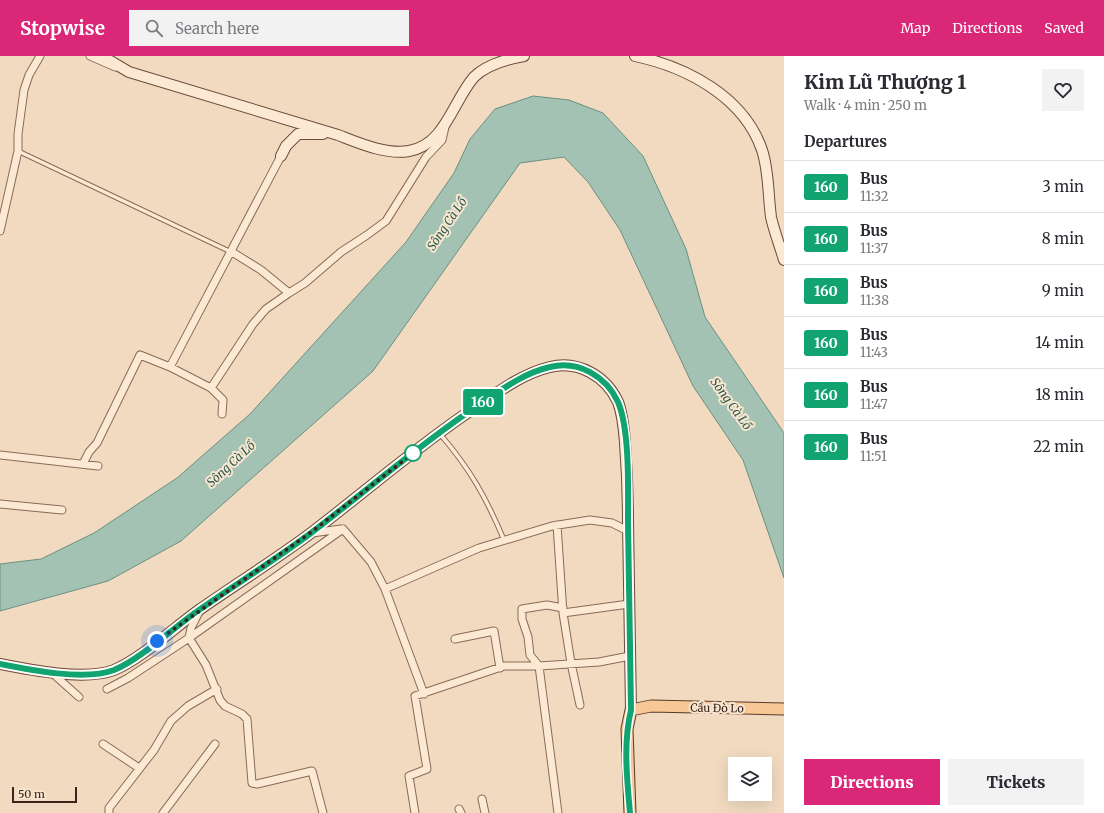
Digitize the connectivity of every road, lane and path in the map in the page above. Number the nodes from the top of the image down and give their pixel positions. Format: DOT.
graph roads {
  1 [pos="40,56"];
  2 [pos="90,56"];
  3 [pos="102,56"];
  4 [pos="524,56"];
  5 [pos="635,56"];
  6 [pos="129,72"];
  7 [pos="446,122"];
  8 [pos="338,135"];
  9 [pos="18,152"];
  10 [pos="281,156"];
  11 [pos="0,231"];
  12 [pos="232,252"];
  13 [pos="784,260"];
  14 [pos="289,293"];
  15 [pos="170,367"];
  16 [pos="211,388"];
  17 [pos="222,414"];
  18 [pos="439,433"];
  19 [pos="0,455"];
  20 [pos="83,464"];
  21 [pos="98,466"];
  22 [pos="0,504"];
  23 [pos="62,510"];
  24 [pos="557,525"];
  25 [pos="343,529"];
  26 [pos="628,531"];
  27 [pos="310,533"];
  28 [pos="504,540"];
  29 [pos="385,589"];
  30 [pos="629,604"];
  31 [pos="200,610"];
  32 [pos="563,610"];
  33 [pos="189,638"];
  34 [pos="455,639"];
  35 [pos="630,656"];
  36 [pos="0,664"];
  37 [pos="571,664"];
  38 [pos="539,666"];
  39 [pos="500,668"];
  40 [pos="51,672"];
  41 [pos="107,689"];
  42 [pos="216,690"];
  43 [pos="424,694"];
  44 [pos="79,697"];
  45 [pos="580,705"];
  46 [pos="784,709"];
  47 [pos="631,710"];
  48 [pos="103,744"];
  49 [pos="215,744"];
  50 [pos="139,768"];
  51 [pos="482,799"];
  52 [pos="109,813"];
  53 [pos="163,813"];
  54 [pos="323,813"];
  55 [pos="415,813"];
  56 [pos="485,813"];
  57 [pos="558,813"];
  58 [pos="630,813"];
  1 -- 9 [label="street"];
  2 -- 6 [label="street"];
  3 -- 6 [label="street"];
  4 -- 7 [label="street"];
  5 -- 13 [label="street"];
  6 -- 8 [label="street"];
  7 -- 8 [label="street"];
  7 -- 14 [label="street"];
  8 -- 10 [label="street"];
  9 -- 11 [label="street"];
  9 -- 12 [label="lane"];
  10 -- 12 [label="street"];
  12 -- 14 [label="street"];
  12 -- 15 [label="street"];
  14 -- 16 [label="street"];
  15 -- 16 [label="street"];
  15 -- 20 [label="street"];
  16 -- 17 [label="street"];
  18 -- 26 [label="street"];
  18 -- 27 [label="street"];
  18 -- 28 [label="lane"];
  19 -- 20 [label="street"];
  20 -- 21 [label="street"];
  22 -- 23 [label="street"];
  24 -- 26 [label="street"];
  24 -- 28 [label="street"];
  24 -- 32 [label="street"];
  25 -- 27 [label="street"];
  25 -- 29 [label="street"];
  25 -- 33 [label="street"];
  26 -- 30 [label="street"];
  27 -- 31 [label="street"];
  28 -- 29 [label="street"];
  29 -- 43 [label="street"];
  30 -- 32 [label="street"];
  30 -- 35 [label="street"];
  31 -- 33 [label="street"];
  31 -- 40 [label="street"];
  32 -- 37 [label="street"];
  32 -- 38 [label="street"];
  33 -- 41 [label="street"];
  33 -- 42 [label="street"];
  34 -- 39 [label="street"];
  35 -- 37 [label="street"];
  35 -- 47 [label="street"];
  36 -- 40 [label="street"];
  37 -- 38 [label="street"];
  37 -- 45 [label="street"];
  38 -- 39 [label="street"];
  38 -- 57 [label="street"];
  39 -- 43 [label="street"];
  40 -- 44 [label="street"];
  42 -- 50 [label="street"];
  42 -- 54 [label="street"];
  43 -- 55 [label="street"];
  46 -- 47 [label="main road, Cầu Đò Lo"];
  47 -- 58 [label="main road"];
  48 -- 50 [label="street"];
  49 -- 53 [label="street"];
  50 -- 52 [label="street"];
  51 -- 56 [label="street"];
}
